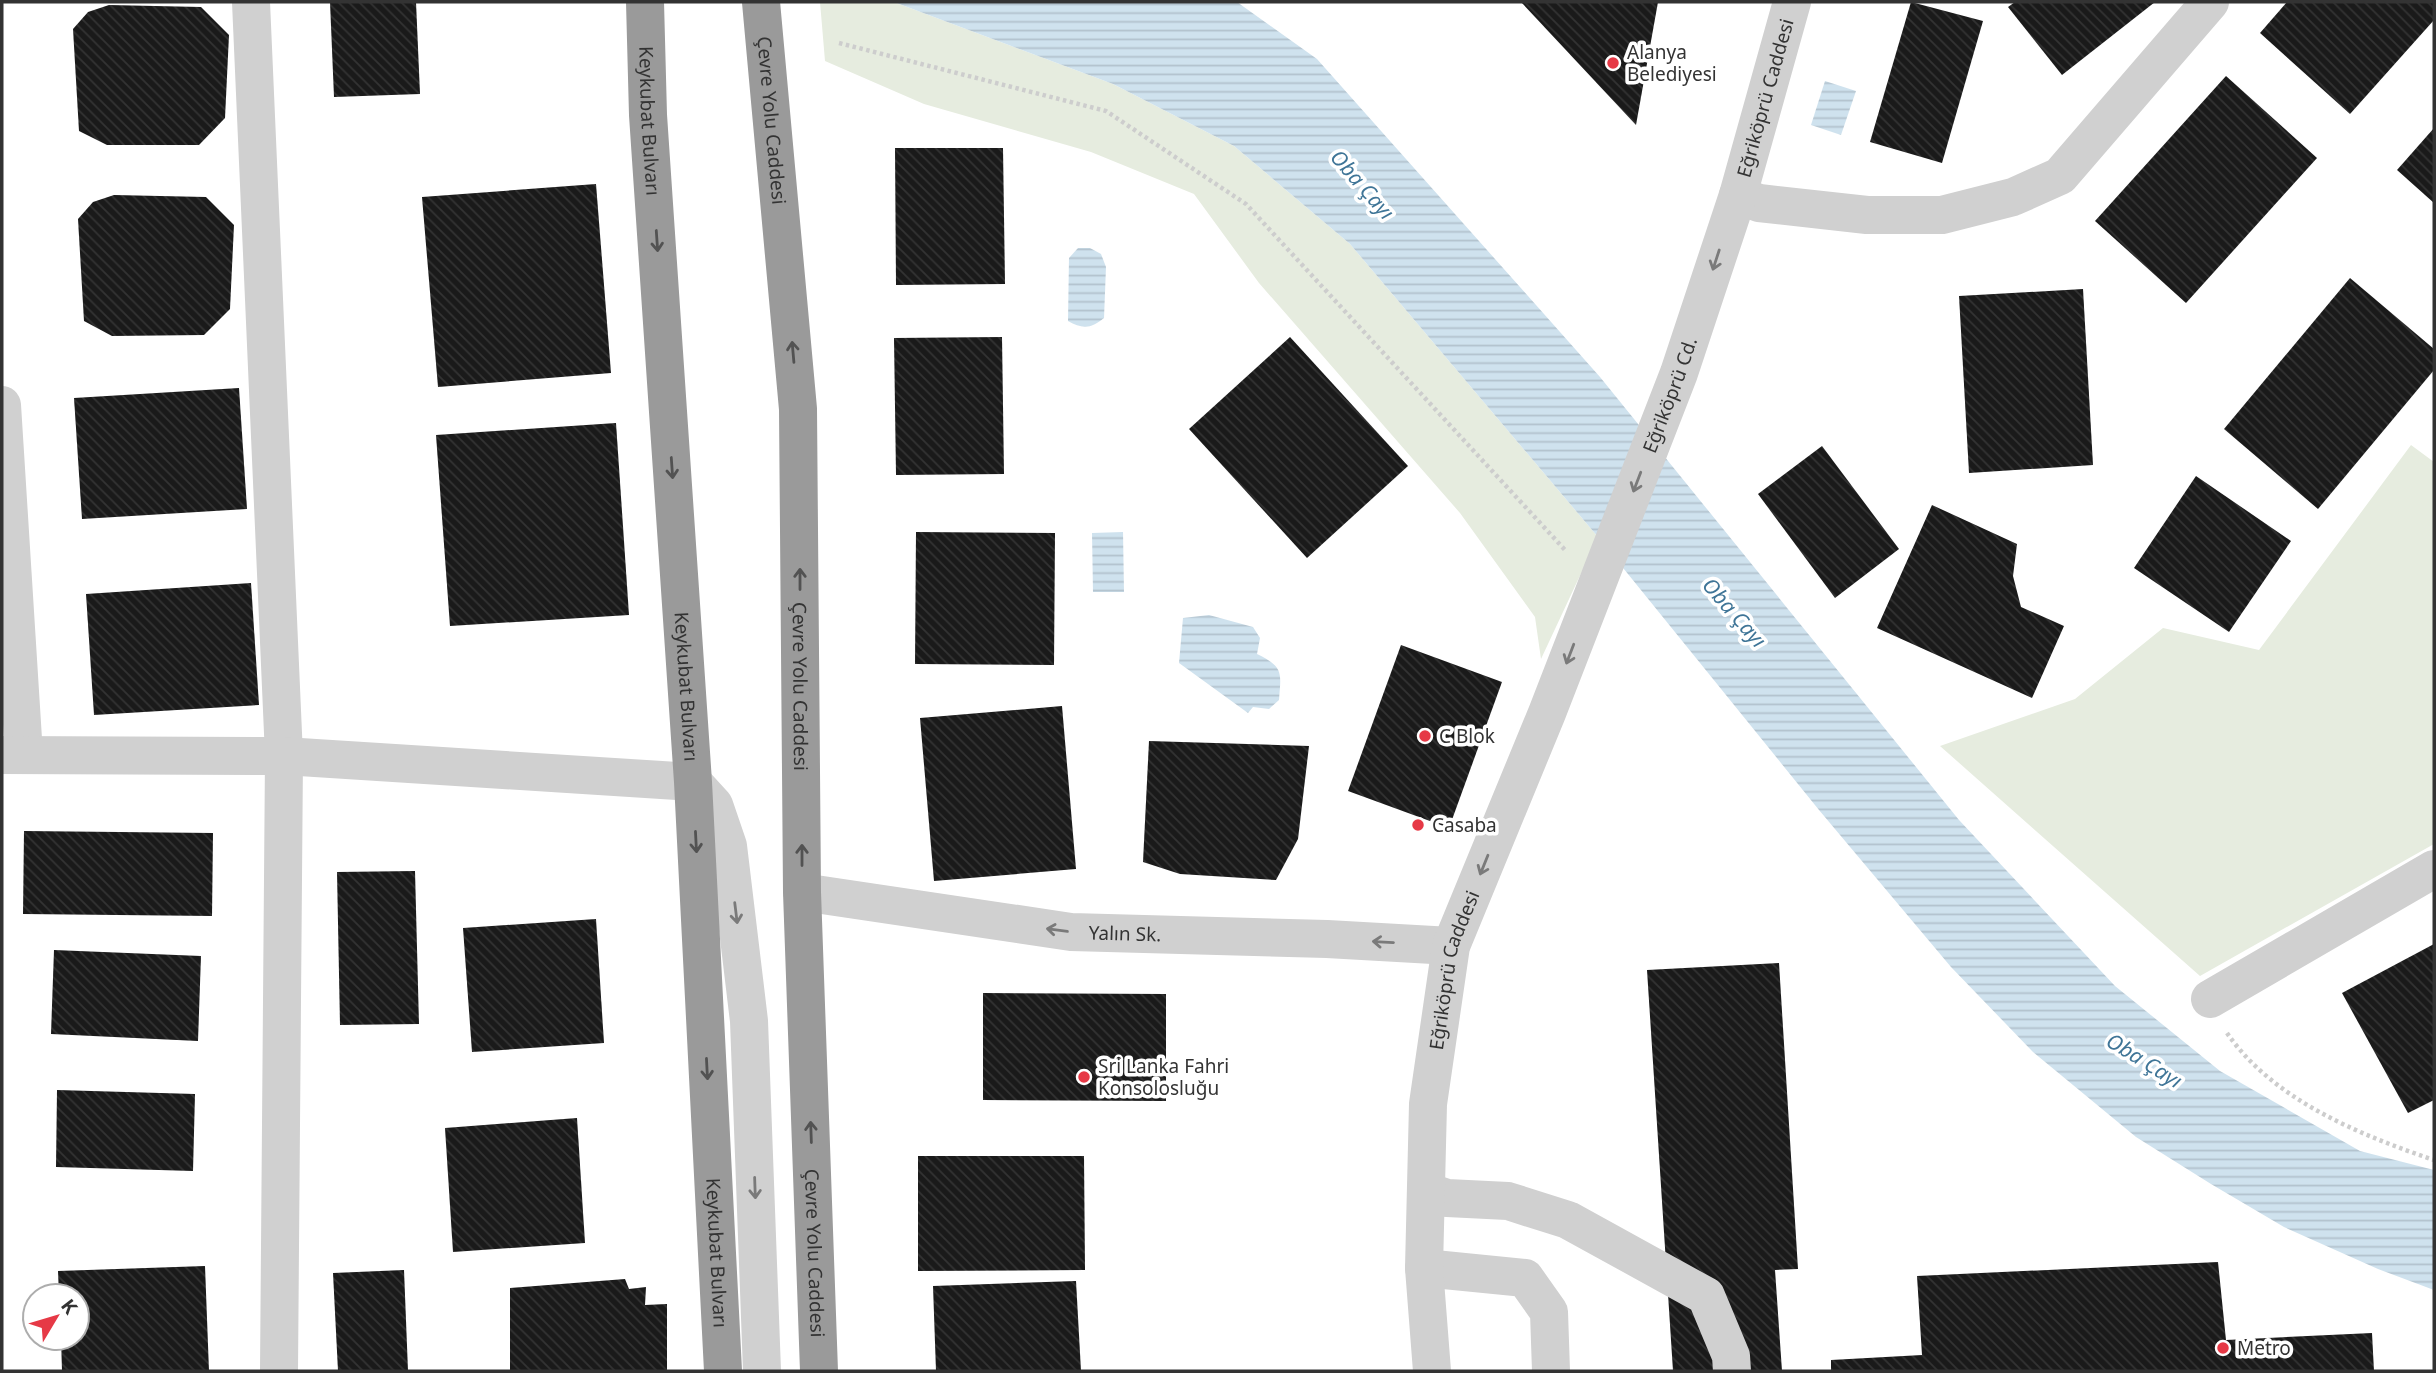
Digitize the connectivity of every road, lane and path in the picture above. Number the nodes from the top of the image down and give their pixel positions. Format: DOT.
graph roads {
  1 [pos="251,2"];
  2 [pos="645,2"];
  3 [pos="761,2"];
  4 [pos="1792,2"];
  5 [pos="2210,2"];
  6 [pos="839,43"];
  7 [pos="1738,195"];
  8 [pos="2,405"];
  9 [pos="1568,553"];
  10 [pos="1594,591"];
  11 [pos="13,755"];
  12 [pos="284,756"];
  13 [pos="693,782"];
  14 [pos="2434,869"];
  15 [pos="802,892"];
  16 [pos="1451,946"];
  17 [pos="2210,999"];
  18 [pos="2434,1160"];
  19 [pos="1426,1191"];
  20 [pos="1424,1268"];
  21 [pos="279,1371"];
  22 [pos="723,1371"];
  23 [pos="762,1371"];
  24 [pos="819,1371"];
  25 [pos="1432,1371"];
  26 [pos="1551,1371"];
  27 [pos="1732,1371"];
  1 -- 12 [label="street"];
  2 -- 13 [label="highway, Keykubat Bulvarı, one-way"];
  15 -- 3 [label="highway, Çevre Yolu Caddesi, one-way"];
  4 -- 7 [label="street, Eğriköprü Caddesi"];
  5 -- 7 [label="street"];
  6 -- 9 [label="path"];
  7 -- 10 [label="street, Eğriköprü Cd., one-way"];
  8 -- 11 [label="street"];
  10 -- 16 [label="street, Eğriköprü Caddesi, one-way"];
  11 -- 12 [label="street"];
  12 -- 13 [label="street"];
  12 -- 21 [label="street"];
  13 -- 22 [label="highway, Keykubat Bulvarı, one-way"];
  13 -- 23 [label="street, one-way"];
  14 -- 17 [label="street"];
  16 -- 15 [label="street, Yalın Sk., one-way"];
  24 -- 15 [label="highway, Çevre Yolu Caddesi, one-way"];
  16 -- 19 [label="street, Eğriköprü Caddesi"];
  17 -- 18 [label="path"];
  19 -- 20 [label="street, Eğriköprü Caddesi"];
  19 -- 27 [label="street"];
  20 -- 25 [label="street, Eğriköprü Caddesi"];
  20 -- 26 [label="street"];
}
